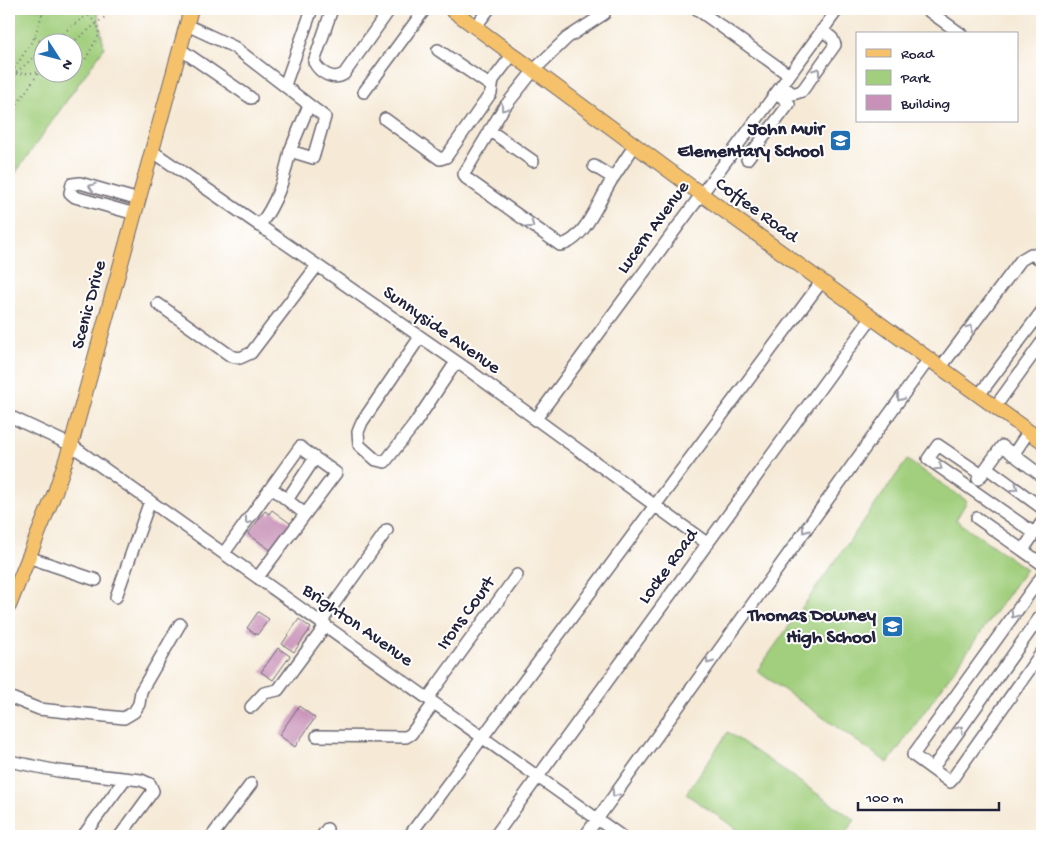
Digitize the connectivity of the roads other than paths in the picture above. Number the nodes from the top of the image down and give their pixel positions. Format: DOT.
graph roads {
  1 [pos="312,9"];
  2 [pos="332,9"];
  3 [pos="390,9"];
  4 [pos="425,9"];
  5 [pos="451,9"];
  6 [pos="489,9"];
  7 [pos="698,9"];
  8 [pos="838,9"];
  9 [pos="926,9"];
  10 [pos="192,14"];
  11 [pos="604,14"];
  12 [pos="476,26"];
  13 [pos="822,30"];
  14 [pos="958,32"];
  15 [pos="180,49"];
  16 [pos="438,50"];
  17 [pos="513,54"];
  18 [pos="534,70"];
  19 [pos="789,76"];
  20 [pos="285,85"];
  21 [pos="491,86"];
  22 [pos="779,89"];
  23 [pos="364,92"];
  24 [pos="251,98"];
  25 [pos="309,105"];
  26 [pos="386,119"];
  27 [pos="489,130"];
  28 [pos="741,140"];
  29 [pos="635,145"];
  30 [pos="755,149"];
  31 [pos="290,150"];
  32 [pos="152,151"];
  33 [pos="747,159"];
  34 [pos="533,161"];
  35 [pos="594,166"];
  36 [pos="613,178"];
  37 [pos="701,194"];
  38 [pos="137,207"];
  39 [pos="259,226"];
  40 [pos="1042,260"];
  41 [pos="317,266"];
  42 [pos="822,281"];
  43 [pos="158,304"];
  44 [pos="1042,311"];
  45 [pos="872,317"];
  46 [pos="420,336"];
  47 [pos="1042,342"];
  48 [pos="456,362"];
  49 [pos="935,363"];
  50 [pos="979,395"];
  51 [pos="995,407"];
  52 [pos="9,416"];
  53 [pos="535,420"];
  54 [pos="1029,431"];
  55 [pos="1042,441"];
  56 [pos="71,445"];
  57 [pos="1013,455"];
  58 [pos="316,458"];
  59 [pos="984,471"];
  60 [pos="1042,476"];
  61 [pos="272,488"];
  62 [pos="972,489"];
  63 [pos="287,500"];
  64 [pos="150,501"];
  65 [pos="655,506"];
  66 [pos="1042,508"];
  67 [pos="305,514"];
  68 [pos="977,518"];
  69 [pos="1042,522"];
  70 [pos="387,530"];
  71 [pos="1034,533"];
  72 [pos="708,544"];
  73 [pos="1023,550"];
  74 [pos="224,553"];
  75 [pos="28,557"];
  76 [pos="1041,560"];
  77 [pos="517,575"];
  78 [pos="1042,576"];
  79 [pos="258,577"];
  80 [pos="96,580"];
  81 [pos="116,597"];
  82 [pos="9,606"];
  83 [pos="1042,614"];
  84 [pos="180,624"];
  85 [pos="324,624"];
  86 [pos="1042,652"];
  87 [pos="9,697"];
  88 [pos="431,700"];
  89 [pos="252,707"];
  90 [pos="317,736"];
  91 [pos="482,737"];
  92 [pos="9,761"];
  93 [pos="932,769"];
  94 [pos="538,777"];
  95 [pos="124,779"];
  96 [pos="251,784"];
  97 [pos="597,819"];
  98 [pos="83,836"];
  99 [pos="120,836"];
  100 [pos="212,836"];
  101 [pos="410,836"];
  102 [pos="495,836"];
  103 [pos="585,836"];
  104 [pos="621,836"];
  1 -- 20 [label="street"];
  2 -- 3 [label="street"];
  4 -- 23 [label="street"];
  5 -- 12 [label="main road, Coffee Road"];
  6 -- 12 [label="street"];
  7 -- 19 [label="street"];
  8 -- 13 [label="street, Lucern Avenue"];
  9 -- 14 [label="street"];
  10 -- 15 [label="main road, Scenic Drive"];
  10 -- 20 [label="street"];
  11 -- 18 [label="street"];
  12 -- 17 [label="main road, Coffee Road"];
  13 -- 19 [label="street, Lucern Avenue"];
  22 -- 13 [label="street, one-way"];
  15 -- 24 [label="street"];
  15 -- 32 [label="main road, Scenic Drive"];
  16 -- 21 [label="street"];
  17 -- 18 [label="main road, Coffee Road"];
  17 -- 21 [label="street"];
  18 -- 27 [label="street, one-way"];
  18 -- 29 [label="main road, Coffee Road"];
  19 -- 22 [label="street, Lucern Avenue"];
  20 -- 25 [label="street"];
  21 -- 26 [label="street"];
  22 -- 28 [label="street, Lucern Avenue"];
  22 -- 30 [label="street"];
  25 -- 31 [label="street"];
  25 -- 31 [label="street"];
  27 -- 34 [label="street"];
  27 -- 36 [label="street, one-way"];
  28 -- 30 [label="street"];
  28 -- 37 [label="street, Lucern Avenue"];
  29 -- 36 [label="street"];
  29 -- 37 [label="main road, Coffee Road"];
  30 -- 33 [label="street"];
  31 -- 39 [label="street"];
  32 -- 38 [label="main road, Scenic Drive"];
  32 -- 39 [label="street, Sunnyside Avenue"];
  35 -- 36 [label="street"];
  37 -- 42 [label="main road, Coffee Road"];
  37 -- 53 [label="street, Lucern Avenue"];
  38 -- 38 [label="street, one-way"];
  38 -- 56 [label="main road, Scenic Drive"];
  39 -- 41 [label="street, Sunnyside Avenue"];
  49 -- 40 [label="street, one-way"];
  41 -- 43 [label="street"];
  41 -- 46 [label="street, Sunnyside Avenue"];
  42 -- 45 [label="main road, Coffee Road"];
  42 -- 65 [label="street"];
  44 -- 50 [label="street"];
  45 -- 49 [label="main road, Coffee Road"];
  45 -- 72 [label="street, Locke Road"];
  46 -- 48 [label="street, Sunnyside Avenue"];
  46 -- 48 [label="street"];
  47 -- 51 [label="street"];
  48 -- 53 [label="street, Sunnyside Avenue"];
  49 -- 50 [label="main road, Coffee Road"];
  49 -- 97 [label="street, one-way"];
  50 -- 51 [label="main road, Coffee Road"];
  51 -- 54 [label="main road, Coffee Road"];
  52 -- 56 [label="street, Brighton Avenue"];
  53 -- 65 [label="street, Sunnyside Avenue"];
  54 -- 55 [label="main road, Coffee Road"];
  54 -- 57 [label="street"];
  56 -- 64 [label="street, Brighton Avenue"];
  56 -- 75 [label="main road, Scenic Drive"];
  57 -- 59 [label="street"];
  57 -- 60 [label="street"];
  58 -- 61 [label="street"];
  58 -- 63 [label="street"];
  58 -- 67 [label="street"];
  59 -- 62 [label="street"];
  59 -- 62 [label="street, one-way"];
  59 -- 66 [label="street, one-way"];
  61 -- 63 [label="street"];
  61 -- 74 [label="street, one-way"];
  62 -- 71 [label="street"];
  63 -- 67 [label="street"];
  64 -- 74 [label="street, Brighton Avenue"];
  64 -- 81 [label="street"];
  65 -- 72 [label="street, Sunnyside Avenue"];
  65 -- 91 [label="street"];
  67 -- 79 [label="street"];
  68 -- 73 [label="street"];
  69 -- 71 [label="street"];
  70 -- 85 [label="street"];
  71 -- 73 [label="street"];
  72 -- 94 [label="street, Locke Road"];
  73 -- 76 [label="street"];
  74 -- 79 [label="street, Brighton Avenue"];
  75 -- 80 [label="street"];
  75 -- 82 [label="main road, Scenic Drive"];
  77 -- 88 [label="street, Irons Court"];
  78 -- 93 [label="street, one-way"];
  79 -- 85 [label="street, Brighton Avenue"];
  93 -- 83 [label="street, one-way"];
  84 -- 87 [label="street"];
  85 -- 88 [label="street, Brighton Avenue"];
  85 -- 89 [label="street"];
  86 -- 93 [label="street"];
  88 -- 90 [label="street, Irons Court"];
  88 -- 91 [label="street, Brighton Avenue"];
  91 -- 94 [label="street, Brighton Avenue"];
  91 -- 101 [label="street"];
  92 -- 95 [label="street"];
  94 -- 97 [label="street, Brighton Avenue"];
  94 -- 102 [label="street, Locke Road"];
  95 -- 98 [label="street"];
  95 -- 99 [label="street"];
  96 -- 100 [label="street"];
  97 -- 103 [label="street"];
  97 -- 104 [label="street, Brighton Avenue"];
}
